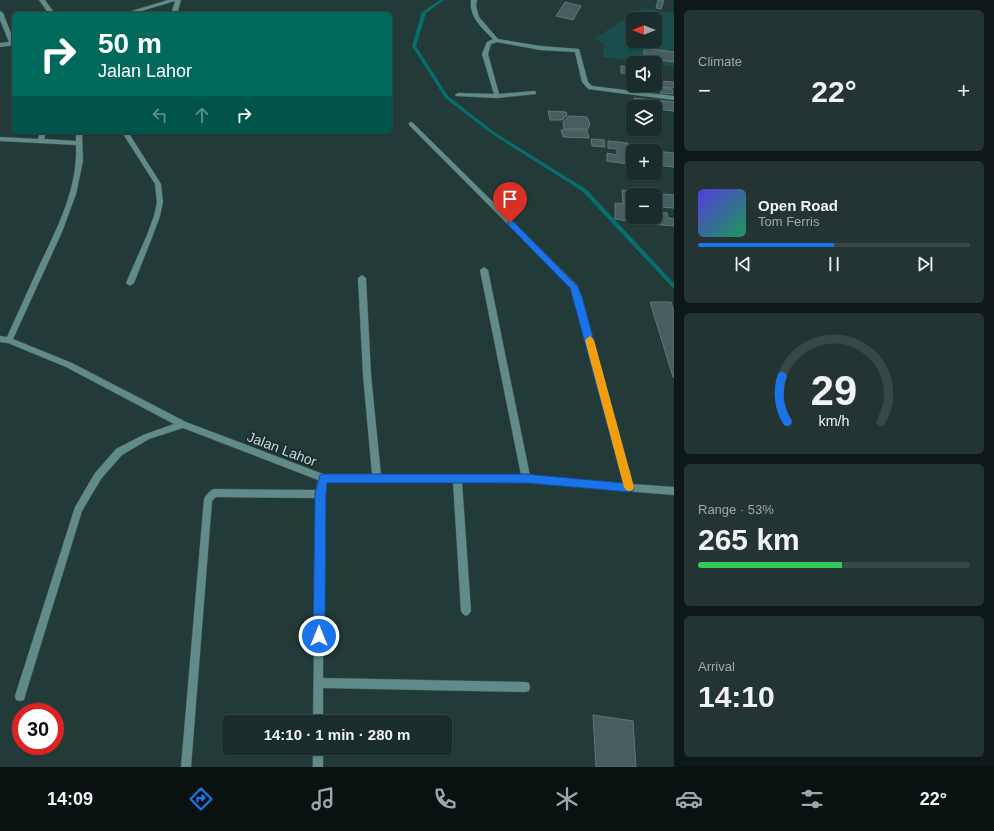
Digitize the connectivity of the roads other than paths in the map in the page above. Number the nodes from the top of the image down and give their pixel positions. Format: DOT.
graph roads {
  1 [pos="42,0"];
  2 [pos="174,0"];
  3 [pos="178,0"];
  4 [pos="474,0"];
  5 [pos="164,2"];
  6 [pos="51,12"];
  7 [pos="132,12"];
  8 [pos="175,12"];
  9 [pos="0,13"];
  10 [pos="496,40"];
  11 [pos="12,41"];
  12 [pos="12,43"];
  13 [pos="0,45"];
  14 [pos="534,93"];
  15 [pos="458,95"];
  16 [pos="497,96"];
  17 [pos="674,98"];
  18 [pos="411,124"];
  19 [pos="42,134"];
  20 [pos="79,134"];
  21 [pos="126,134"];
  22 [pos="0,139"];
  23 [pos="40,141"];
  24 [pos="78,143"];
  25 [pos="484,270"];
  26 [pos="362,278"];
  27 [pos="130,283"];
  28 [pos="0,339"];
  29 [pos="9,340"];
  30 [pos="183,424"];
  31 [pos="323,478"];
  32 [pos="377,479"];
  33 [pos="526,479"];
  34 [pos="457,480"];
  35 [pos="630,488"];
  36 [pos="674,491"];
  37 [pos="320,494"];
  38 [pos="466,611"];
  39 [pos="319,683"];
  40 [pos="525,687"];
  41 [pos="20,696"];
  42 [pos="318,715"];
  43 [pos="318,755"];
  44 [pos="186,767"];
  45 [pos="318,767"];
  1 -- 6 [label="street"];
  2 -- 5 [label="street"];
  3 -- 8 [label="street"];
  4 -- 10 [label="street"];
  5 -- 7 [label="street"];
  9 -- 11 [label="street"];
  10 -- 16 [label="street"];
  10 -- 17 [label="street"];
  12 -- 13 [label="street"];
  14 -- 16 [label="street"];
  15 -- 16 [label="street"];
  18 -- 35 [label="street"];
  19 -- 23 [label="street"];
  20 -- 24 [label="street"];
  21 -- 27 [label="street"];
  22 -- 23 [label="street"];
  23 -- 24 [label="street"];
  24 -- 29 [label="street"];
  25 -- 33 [label="street"];
  26 -- 32 [label="street"];
  28 -- 29 [label="street, Jalan Lahor"];
  29 -- 30 [label="street, Jalan Lahor"];
  30 -- 31 [label="street, Jalan Lahor"];
  30 -- 41 [label="street"];
  31 -- 32 [label="street, Jalan Lahor"];
  31 -- 37 [label="street"];
  32 -- 34 [label="street, Jalan Lahor"];
  33 -- 34 [label="street, Jalan Lahor"];
  33 -- 35 [label="street, Jalan Lahor"];
  34 -- 38 [label="street"];
  35 -- 36 [label="street, Jalan Lahor"];
  37 -- 39 [label="street"];
  37 -- 44 [label="street"];
  39 -- 40 [label="street"];
  39 -- 42 [label="street"];
  43 -- 45 [label="street"];
}
